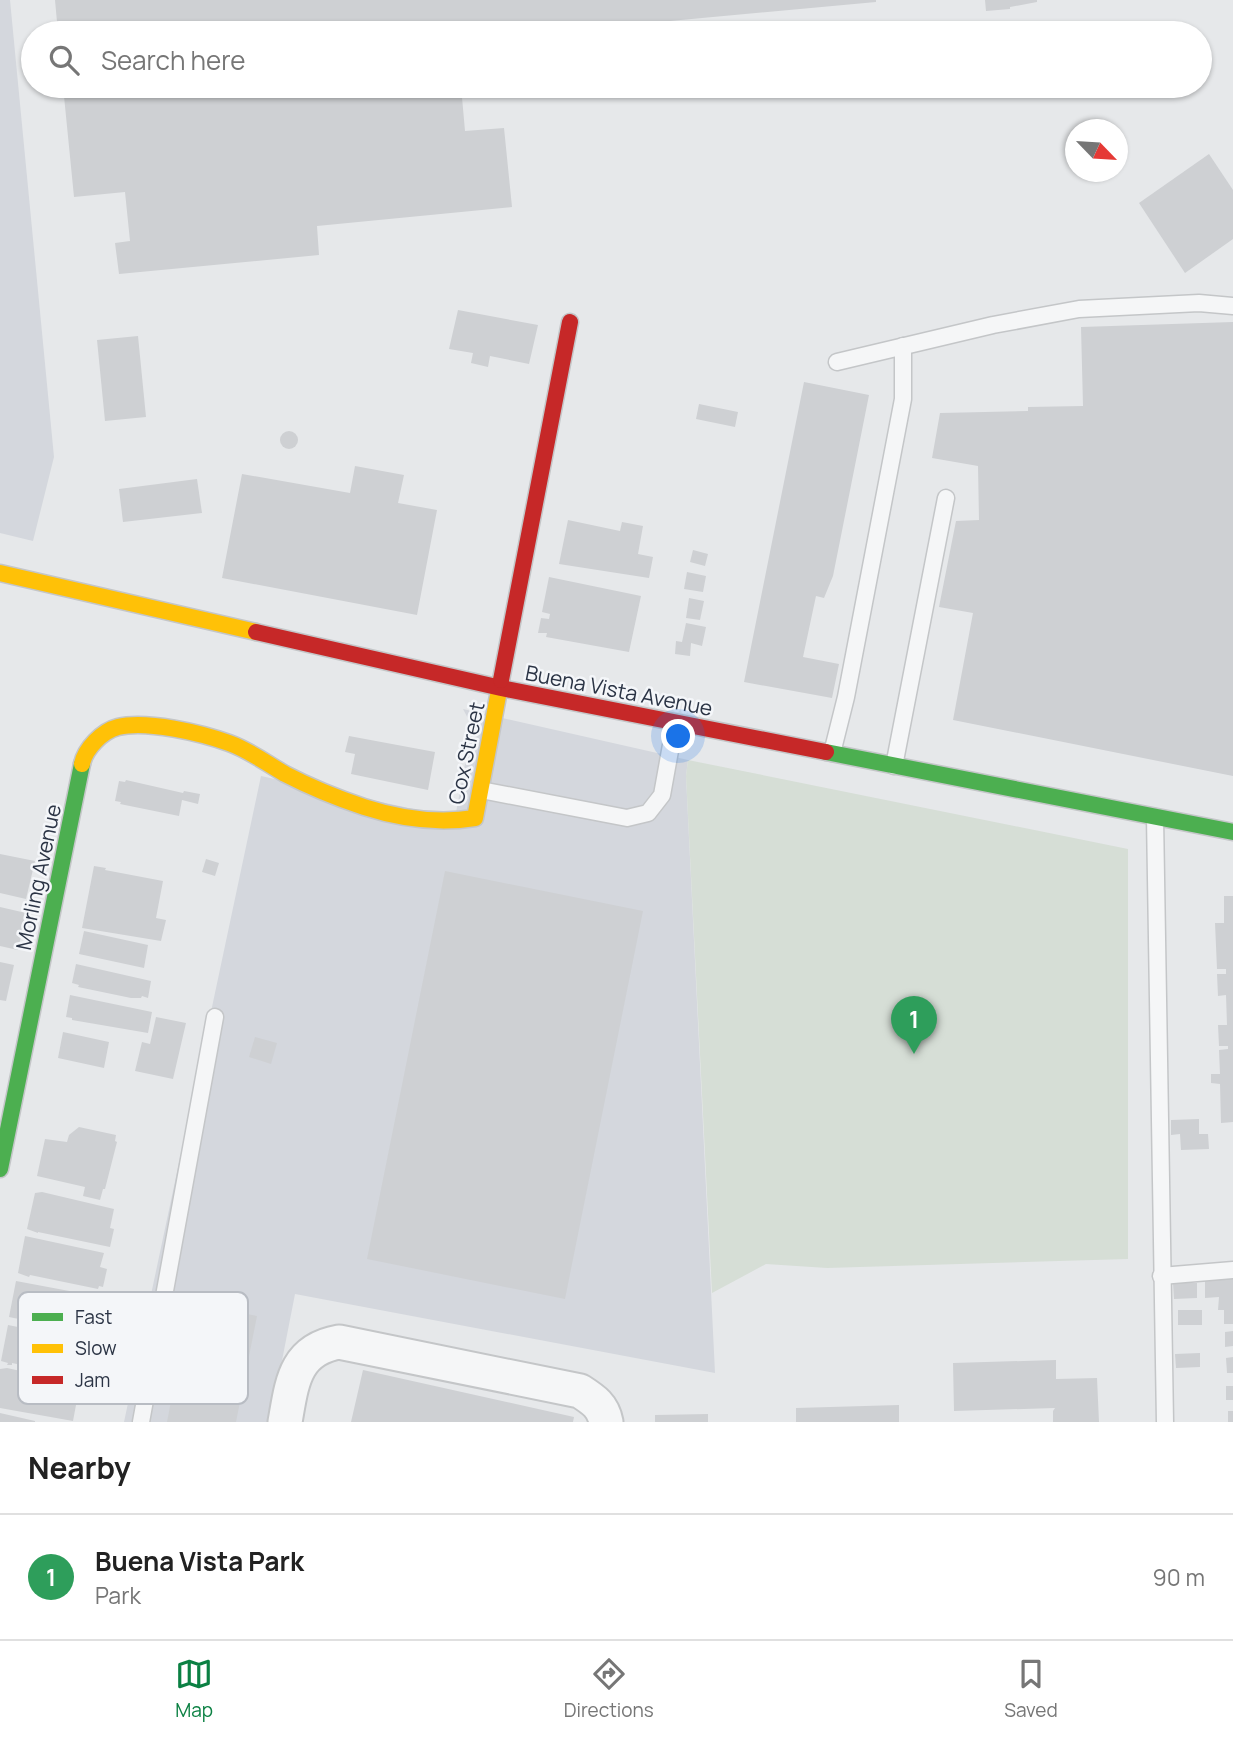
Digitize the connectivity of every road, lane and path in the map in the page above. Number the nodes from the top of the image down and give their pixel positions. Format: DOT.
graph roads {
  1 [pos="1233,306"];
  2 [pos="570,321"];
  3 [pos="903,346"];
  4 [pos="837,362"];
  5 [pos="946,499"];
  6 [pos="0,573"];
  7 [pos="500,688"];
  8 [pos="675,723"];
  9 [pos="832,754"];
  10 [pos="83,759"];
  11 [pos="894,766"];
  12 [pos="481,790"];
  13 [pos="1155,817"];
  14 [pos="1233,832"];
  15 [pos="215,1017"];
  16 [pos="0,1169"];
  17 [pos="1233,1270"];
  18 [pos="1161,1276"];
  19 [pos="165,1292"];
  20 [pos="144,1404"];
  21 [pos="141,1422"];
  22 [pos="285,1422"];
  23 [pos="606,1422"];
  24 [pos="1165,1422"];
  1 -- 3 [label="lane"];
  2 -- 7 [label="street, Cox Street"];
  3 -- 4 [label="lane"];
  3 -- 9 [label="lane"];
  5 -- 11 [label="lane"];
  6 -- 7 [label="street, Buena Vista Avenue"];
  7 -- 8 [label="street, Buena Vista Avenue"];
  7 -- 12 [label="street, Cox Street"];
  8 -- 9 [label="street, Buena Vista Avenue"];
  8 -- 12 [label="lane"];
  9 -- 11 [label="street, Buena Vista Avenue"];
  10 -- 12 [label="street, Cox Street"];
  10 -- 16 [label="street, Morling Avenue"];
  11 -- 13 [label="street, Buena Vista Avenue"];
  13 -- 14 [label="street, Buena Vista Avenue"];
  13 -- 18 [label="lane"];
  15 -- 19 [label="lane"];
  17 -- 18 [label="lane"];
  18 -- 24 [label="lane"];
  20 -- 21 [label="lane"];
  22 -- 23 [label="street"];
}
